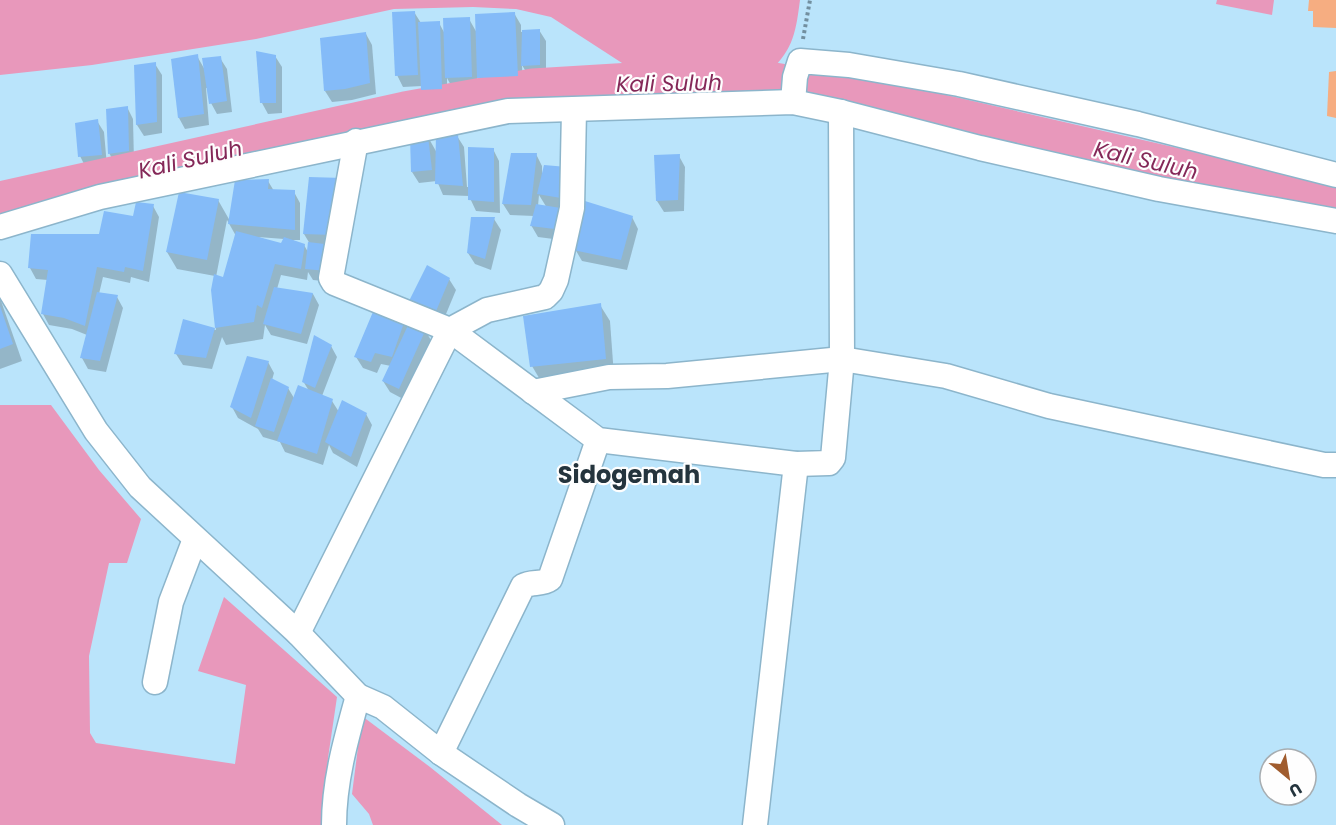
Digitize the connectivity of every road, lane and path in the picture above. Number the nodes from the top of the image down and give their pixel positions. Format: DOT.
graph roads {
  1 [pos="810,0"];
  2 [pos="795,84"];
  3 [pos="574,110"];
  4 [pos="841,112"];
  5 [pos="356,141"];
  6 [pos="1336,175"];
  7 [pos="1336,221"];
  8 [pos="0,227"];
  9 [pos="0,273"];
  10 [pos="450,330"];
  11 [pos="842,359"];
  12 [pos="533,392"];
  13 [pos="598,440"];
  14 [pos="796,464"];
  15 [pos="1336,465"];
  16 [pos="195,539"];
  17 [pos="298,633"];
  18 [pos="155,682"];
  19 [pos="358,696"];
  20 [pos="441,753"];
  21 [pos="334,825"];
  22 [pos="552,825"];
  23 [pos="755,825"];
  1 -- 2 [label="path"];
  2 -- 3 [label="street"];
  2 -- 4 [label="street"];
  2 -- 6 [label="street"];
  3 -- 5 [label="street"];
  3 -- 10 [label="street"];
  4 -- 7 [label="street"];
  4 -- 11 [label="street"];
  5 -- 8 [label="street"];
  5 -- 10 [label="street"];
  9 -- 16 [label="street"];
  10 -- 12 [label="street"];
  10 -- 17 [label="street"];
  11 -- 12 [label="street"];
  11 -- 14 [label="street"];
  11 -- 15 [label="street"];
  12 -- 13 [label="street"];
  13 -- 14 [label="street"];
  13 -- 20 [label="street"];
  14 -- 23 [label="street"];
  16 -- 17 [label="street"];
  16 -- 18 [label="street"];
  17 -- 19 [label="street"];
  19 -- 20 [label="street"];
  19 -- 21 [label="street"];
  20 -- 22 [label="street"];
}
